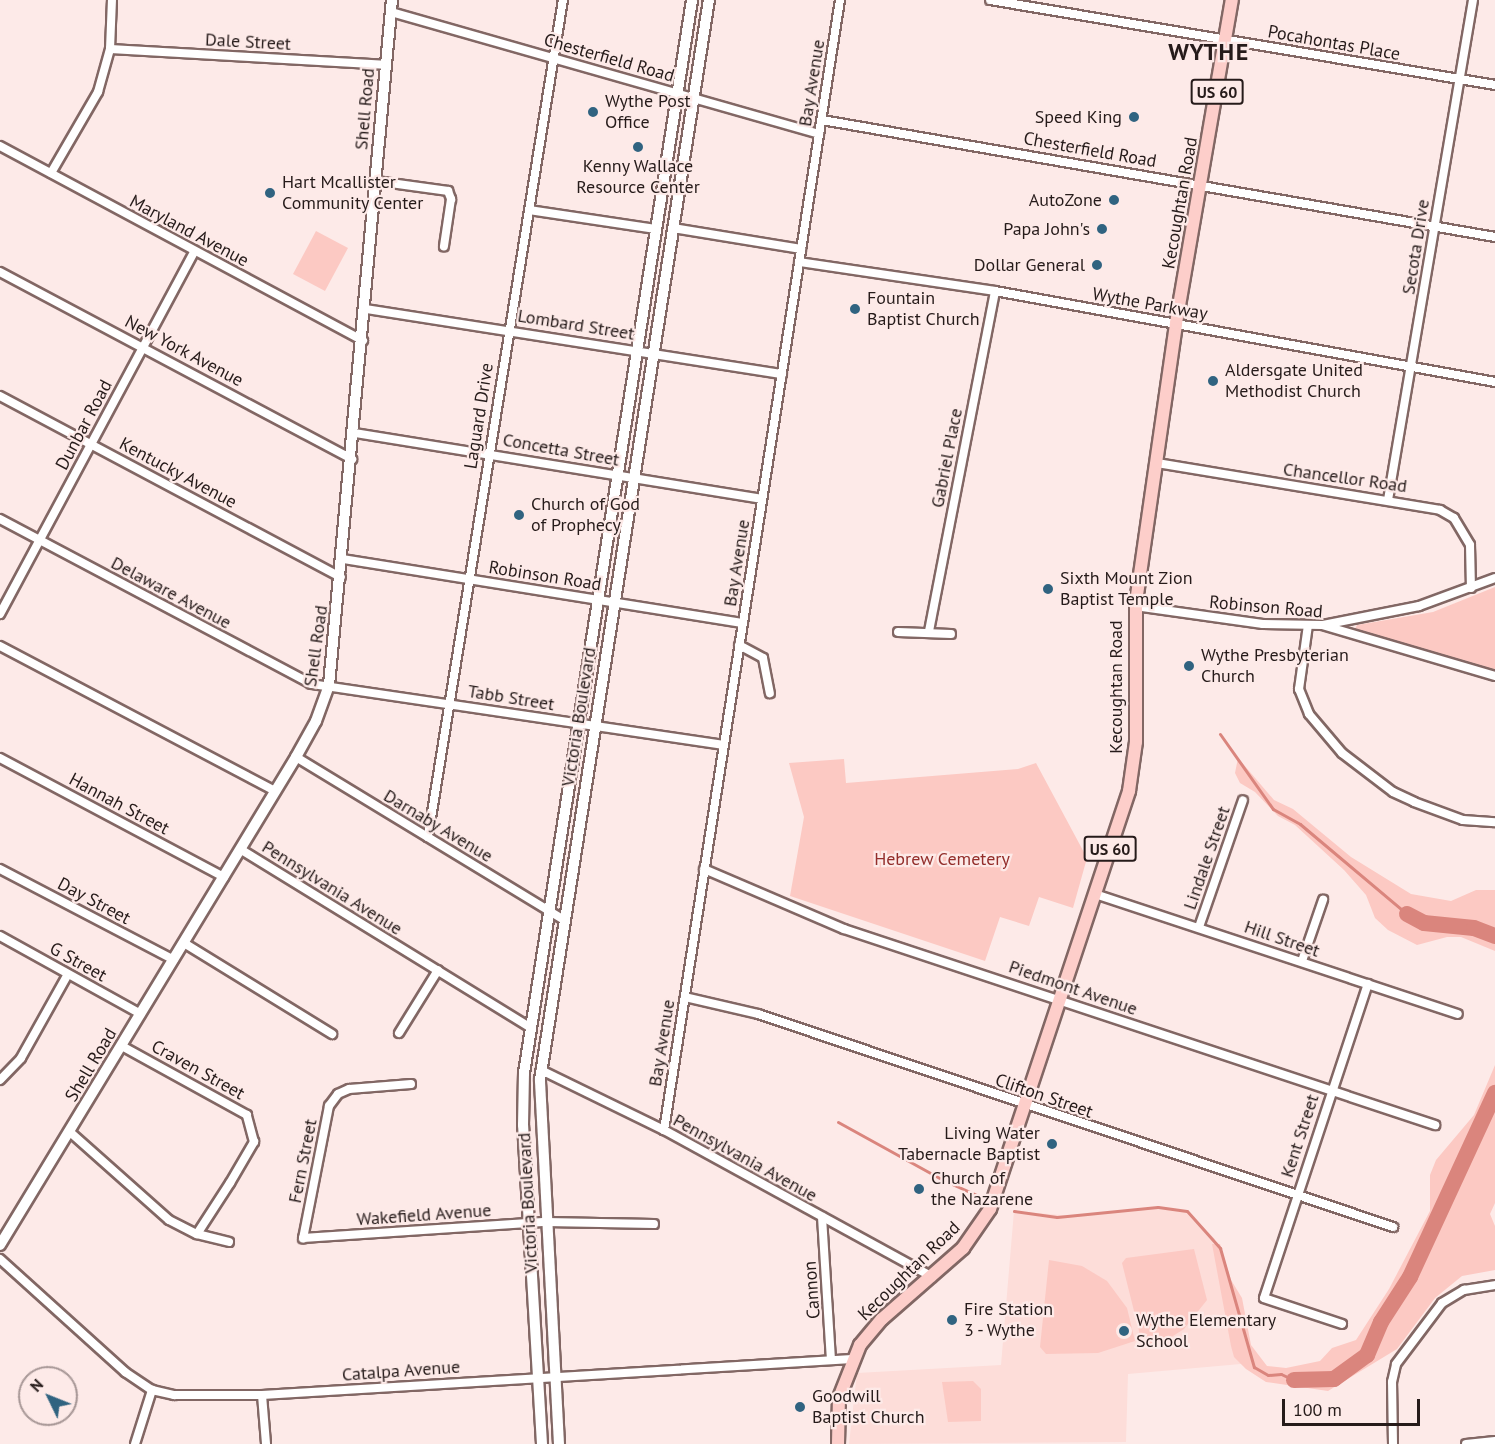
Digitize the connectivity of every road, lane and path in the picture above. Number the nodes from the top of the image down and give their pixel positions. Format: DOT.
graph roads {
  1 [pos="112,0"];
  2 [pos="392,0"];
  3 [pos="563,0"];
  4 [pos="692,0"];
  5 [pos="709,0"];
  6 [pos="840,0"];
  7 [pos="990,0"];
  8 [pos="1232,0"];
  9 [pos="1473,0"];
  10 [pos="1034,4"];
  11 [pos="391,12"];
  12 [pos="1225,40"];
  13 [pos="110,49"];
  14 [pos="555,59"];
  15 [pos="385,65"];
  16 [pos="1459,79"];
  17 [pos="1495,85"];
  18 [pos="677,93"];
  19 [pos="694,97"];
  20 [pos="822,120"];
  21 [pos="819,134"];
  22 [pos="0,146"];
  23 [pos="51,173"];
  24 [pos="376,181"];
  25 [pos="1202,184"];
  26 [pos="529,210"];
  27 [pos="1435,225"];
  28 [pos="673,228"];
  29 [pos="656,229"];
  30 [pos="1495,237"];
  31 [pos="444,246"];
  32 [pos="801,249"];
  33 [pos="195,251"];
  34 [pos="799,262"];
  35 [pos="0,272"];
  36 [pos="995,291"];
  37 [pos="366,309"];
  38 [pos="1176,324"];
  39 [pos="509,329"];
  40 [pos="363,341"];
  41 [pos="144,347"];
  42 [pos="637,350"];
  43 [pos="653,354"];
  44 [pos="1411,365"];
  45 [pos="782,374"];
  46 [pos="1495,382"];
  47 [pos="0,396"];
  48 [pos="355,433"];
  49 [pos="91,443"];
  50 [pos="488,453"];
  51 [pos="352,459"];
  52 [pos="1156,463"];
  53 [pos="617,475"];
  54 [pos="634,478"];
  55 [pos="762,499"];
  56 [pos="1388,500"];
  57 [pos="0,519"];
  58 [pos="40,540"];
  59 [pos="343,559"];
  60 [pos="341,577"];
  61 [pos="1495,578"];
  62 [pos="470,580"];
  63 [pos="1471,588"];
  64 [pos="598,599"];
  65 [pos="614,602"];
  66 [pos="1135,606"];
  67 [pos="0,614"];
  68 [pos="743,623"];
  69 [pos="1308,625"];
  70 [pos="1322,625"];
  71 [pos="929,631"];
  72 [pos="898,632"];
  73 [pos="951,634"];
  74 [pos="739,645"];
  75 [pos="0,646"];
  76 [pos="1495,676"];
  77 [pos="329,685"];
  78 [pos="770,693"];
  79 [pos="448,704"];
  80 [pos="579,724"];
  81 [pos="595,726"];
  82 [pos="724,745"];
  83 [pos="296,757"];
  84 [pos="0,759"];
  85 [pos="275,790"];
  86 [pos="1244,800"];
  87 [pos="1495,822"];
  88 [pos="428,837"];
  89 [pos="240,849"];
  90 [pos="0,869"];
  91 [pos="704,869"];
  92 [pos="224,877"];
  93 [pos="1095,894"];
  94 [pos="1323,900"];
  95 [pos="549,911"];
  96 [pos="564,920"];
  97 [pos="1199,927"];
  98 [pos="0,936"];
  99 [pos="184,944"];
  100 [pos="174,960"];
  101 [pos="1302,961"];
  102 [pos="438,970"];
  103 [pos="68,974"];
  104 [pos="1368,984"];
  105 [pos="684,997"];
  106 [pos="1062,999"];
  107 [pos="141,1014"];
  108 [pos="1458,1014"];
  109 [pos="531,1028"];
  110 [pos="399,1033"];
  111 [pos="332,1034"];
  112 [pos="122,1046"];
  113 [pos="541,1070"];
  114 [pos="0,1080"];
  115 [pos="411,1084"];
  116 [pos="1331,1092"];
  117 [pos="1026,1106"];
  118 [pos="1435,1125"];
  119 [pos="664,1131"];
  120 [pos="69,1132"];
  121 [pos="1297,1195"];
  122 [pos="822,1217"];
  123 [pos="546,1222"];
  124 [pos="529,1223"];
  125 [pos="654,1224"];
  126 [pos="1393,1227"];
  127 [pos="196,1234"];
  128 [pos="303,1238"];
  129 [pos="229,1242"];
  130 [pos="0,1245"];
  131 [pos="0,1259"];
  132 [pos="932,1277"];
  133 [pos="1495,1285"];
  134 [pos="1342,1324"];
  135 [pos="852,1359"];
  136 [pos="831,1360"];
  137 [pos="555,1376"];
  138 [pos="538,1377"];
  139 [pos="152,1390"];
  140 [pos="262,1395"];
  141 [pos="1495,1441"];
  142 [pos="135,1444"];
  143 [pos="266,1444"];
  144 [pos="542,1444"];
  145 [pos="559,1444"];
  146 [pos="838,1444"];
  147 [pos="1393,1444"];
  148 [pos="1466,1444"];
  1 -- 13 [label="street"];
  2 -- 11 [label="main road, Shell Road"];
  3 -- 14 [label="street, Laguard Drive"];
  4 -- 18 [label="main road, Victoria Boulevard"];
  5 -- 19 [label="main road, Victoria Boulevard"];
  6 -- 20 [label="street, Bay Avenue"];
  7 -- 10 [label="street, Pocahontas Place"];
  8 -- 12 [label="main road, Kecoughtan Road / US 60"];
  9 -- 16 [label="street, Secota Drive"];
  10 -- 12 [label="street, Pocahontas Place"];
  11 -- 14 [label="street, Chesterfield Road"];
  11 -- 15 [label="main road, Shell Road"];
  12 -- 16 [label="street, Pocahontas Place"];
  12 -- 25 [label="main road, Kecoughtan Road / US 60"];
  13 -- 15 [label="street, Dale Street"];
  13 -- 23 [label="street"];
  14 -- 18 [label="street, Chesterfield Road"];
  14 -- 26 [label="street, Laguard Drive"];
  15 -- 24 [label="main road, Shell Road"];
  16 -- 17 [label="street, Pocahontas Place"];
  16 -- 27 [label="street, Secota Drive"];
  18 -- 19 [label="street, Chesterfield Road"];
  18 -- 29 [label="main road, Victoria Boulevard"];
  19 -- 21 [label="street, Chesterfield Road"];
  19 -- 28 [label="main road, Victoria Boulevard"];
  20 -- 21 [label="street, Bay Avenue"];
  20 -- 25 [label="street, Chesterfield Road"];
  21 -- 32 [label="street, Bay Avenue"];
  22 -- 23 [label="street, Maryland Avenue"];
  23 -- 33 [label="street, Maryland Avenue"];
  24 -- 31 [label="street"];
  24 -- 37 [label="main road, Shell Road"];
  25 -- 27 [label="street, Chesterfield Road"];
  25 -- 38 [label="main road, Kecoughtan Road / US 60"];
  26 -- 29 [label="street"];
  26 -- 39 [label="street, Laguard Drive"];
  27 -- 30 [label="street, Chesterfield Road"];
  27 -- 44 [label="street, Secota Drive"];
  28 -- 32 [label="street"];
  28 -- 43 [label="main road, Victoria Boulevard"];
  29 -- 42 [label="main road, Victoria Boulevard"];
  32 -- 34 [label="street, Bay Avenue"];
  33 -- 40 [label="street, Maryland Avenue"];
  33 -- 41 [label="street, Dunbar Road"];
  34 -- 36 [label="street, Wythe Parkway"];
  34 -- 45 [label="street, Bay Avenue"];
  35 -- 41 [label="street, New York Avenue"];
  36 -- 38 [label="street, Wythe Parkway"];
  36 -- 71 [label="street, Gabriel Place"];
  37 -- 39 [label="street, Lombard Street"];
  37 -- 40 [label="main road, Shell Road"];
  38 -- 44 [label="street, Wythe Parkway"];
  38 -- 52 [label="main road, Kecoughtan Road / US 60"];
  39 -- 42 [label="street, Lombard Street"];
  39 -- 50 [label="street, Laguard Drive"];
  40 -- 48 [label="main road, Shell Road"];
  41 -- 49 [label="street, Dunbar Road"];
  41 -- 51 [label="street, New York Avenue"];
  42 -- 43 [label="street, Lombard Street"];
  42 -- 53 [label="main road, Victoria Boulevard"];
  43 -- 45 [label="street, Lombard Street"];
  43 -- 54 [label="main road, Victoria Boulevard"];
  44 -- 46 [label="street, Wythe Parkway"];
  44 -- 56 [label="street, Secota Drive"];
  45 -- 55 [label="street, Bay Avenue"];
  47 -- 49 [label="street, Kentucky Avenue"];
  48 -- 50 [label="street, Concetta Street"];
  48 -- 51 [label="main road, Shell Road"];
  49 -- 58 [label="street, Dunbar Road"];
  49 -- 60 [label="street, Kentucky Avenue"];
  50 -- 53 [label="street, Concetta Street"];
  50 -- 62 [label="street, Laguard Drive"];
  51 -- 59 [label="main road, Shell Road"];
  52 -- 56 [label="street, Chancellor Road"];
  52 -- 66 [label="main road, Kecoughtan Road / US 60"];
  53 -- 54 [label="street, Concetta Street"];
  53 -- 64 [label="main road, Victoria Boulevard"];
  54 -- 55 [label="street, Concetta Street"];
  54 -- 65 [label="main road, Victoria Boulevard"];
  55 -- 68 [label="street, Bay Avenue"];
  56 -- 63 [label="street, Chancellor Road"];
  57 -- 58 [label="street, Delaware Avenue"];
  58 -- 67 [label="street, Dunbar Road"];
  58 -- 77 [label="street, Delaware Avenue"];
  59 -- 60 [label="main road, Shell Road"];
  59 -- 62 [label="street, Robinson Road"];
  60 -- 77 [label="main road, Shell Road"];
  61 -- 63 [label="street"];
  62 -- 64 [label="street, Robinson Road"];
  62 -- 79 [label="street, Laguard Drive"];
  63 -- 70 [label="street"];
  64 -- 65 [label="street, Robinson Road"];
  64 -- 80 [label="main road, Victoria Boulevard"];
  65 -- 68 [label="street, Robinson Road"];
  65 -- 81 [label="main road, Victoria Boulevard"];
  66 -- 69 [label="street, Robinson Road"];
  66 -- 93 [label="main road, Kecoughtan Road / US 60"];
  68 -- 74 [label="street, Bay Avenue"];
  69 -- 70 [label="street, Robinson Road"];
  69 -- 87 [label="street"];
  70 -- 76 [label="street, Robinson Road"];
  71 -- 72 [label="street"];
  71 -- 73 [label="street"];
  74 -- 78 [label="street"];
  74 -- 82 [label="street, Bay Avenue"];
  75 -- 85 [label="street"];
  77 -- 79 [label="street, Tabb Street"];
  77 -- 83 [label="main road, Shell Road"];
  79 -- 80 [label="street, Tabb Street"];
  79 -- 88 [label="street, Laguard Drive"];
  80 -- 81 [label="street, Tabb Street"];
  80 -- 95 [label="main road, Victoria Boulevard"];
  81 -- 82 [label="street, Tabb Street"];
  81 -- 96 [label="main road, Victoria Boulevard"];
  82 -- 91 [label="street, Bay Avenue"];
  83 -- 85 [label="main road, Shell Road"];
  83 -- 88 [label="street, Darnaby Avenue"];
  84 -- 92 [label="street, Hannah Street"];
  85 -- 89 [label="main road, Shell Road"];
  86 -- 97 [label="street, Lindale Street"];
  88 -- 95 [label="street, Darnaby Avenue"];
  89 -- 92 [label="main road, Shell Road"];
  89 -- 102 [label="street, Pennsylvania Avenue"];
  90 -- 100 [label="street, Day Street"];
  91 -- 105 [label="street, Bay Avenue"];
  91 -- 106 [label="street, Piedmont Avenue"];
  92 -- 99 [label="main road, Shell Road"];
  93 -- 97 [label="street, Hill Street"];
  93 -- 106 [label="main road, Kecoughtan Road / US 60"];
  94 -- 101 [label="street"];
  95 -- 96 [label="street, Darnaby Avenue"];
  95 -- 109 [label="main road, Victoria Boulevard"];
  96 -- 113 [label="main road, Victoria Boulevard"];
  97 -- 101 [label="street, Hill Street"];
  98 -- 103 [label="street, G Street"];
  99 -- 100 [label="main road, Shell Road"];
  99 -- 111 [label="street"];
  100 -- 107 [label="main road, Shell Road"];
  101 -- 104 [label="street, Hill Street"];
  102 -- 109 [label="street, Pennsylvania Avenue"];
  102 -- 110 [label="street"];
  103 -- 107 [label="street, G Street"];
  103 -- 114 [label="street"];
  104 -- 108 [label="street, Hill Street"];
  104 -- 116 [label="street, Kent Street"];
  105 -- 117 [label="street, Clifton Street"];
  105 -- 119 [label="street, Bay Avenue"];
  106 -- 116 [label="street, Piedmont Avenue"];
  106 -- 117 [label="main road, Kecoughtan Road / US 60"];
  107 -- 112 [label="main road, Shell Road"];
  109 -- 124 [label="main road, Victoria Boulevard"];
  112 -- 120 [label="main road, Shell Road"];
  112 -- 127 [label="street, Craven Street"];
  113 -- 119 [label="street, Pennsylvania Avenue"];
  113 -- 123 [label="main road, Victoria Boulevard"];
  115 -- 128 [label="street, Fern Street"];
  116 -- 118 [label="street, Piedmont Avenue"];
  116 -- 121 [label="street, Kent Street"];
  117 -- 121 [label="street, Clifton Street"];
  117 -- 132 [label="main road, Kecoughtan Road / US 60"];
  119 -- 122 [label="street, Pennsylvania Avenue"];
  120 -- 127 [label="street"];
  120 -- 130 [label="main road, Shell Road"];
  121 -- 126 [label="street, Clifton Street"];
  121 -- 134 [label="street, Kent Street"];
  122 -- 132 [label="street, Pennsylvania Avenue"];
  122 -- 136 [label="street, Cannon"];
  123 -- 124 [label="street, Wakefield Avenue"];
  123 -- 125 [label="street, Wakefield Avenue"];
  123 -- 137 [label="main road, Victoria Boulevard"];
  124 -- 128 [label="street, Wakefield Avenue"];
  124 -- 138 [label="main road, Victoria Boulevard"];
  127 -- 129 [label="street"];
  131 -- 139 [label="street, Catalpa Avenue"];
  132 -- 135 [label="main road, Kecoughtan Road / US 60"];
  133 -- 147 [label="street"];
  135 -- 136 [label="street, Catalpa Avenue"];
  135 -- 146 [label="main road, Kecoughtan Road / US 60"];
  136 -- 137 [label="street, Catalpa Avenue"];
  137 -- 138 [label="street, Catalpa Avenue"];
  137 -- 145 [label="main road, Victoria Boulevard"];
  138 -- 140 [label="street, Catalpa Avenue"];
  138 -- 144 [label="main road, Victoria Boulevard"];
  139 -- 140 [label="street, Catalpa Avenue"];
  139 -- 142 [label="street"];
  140 -- 143 [label="street"];
  141 -- 148 [label="street"];
}
